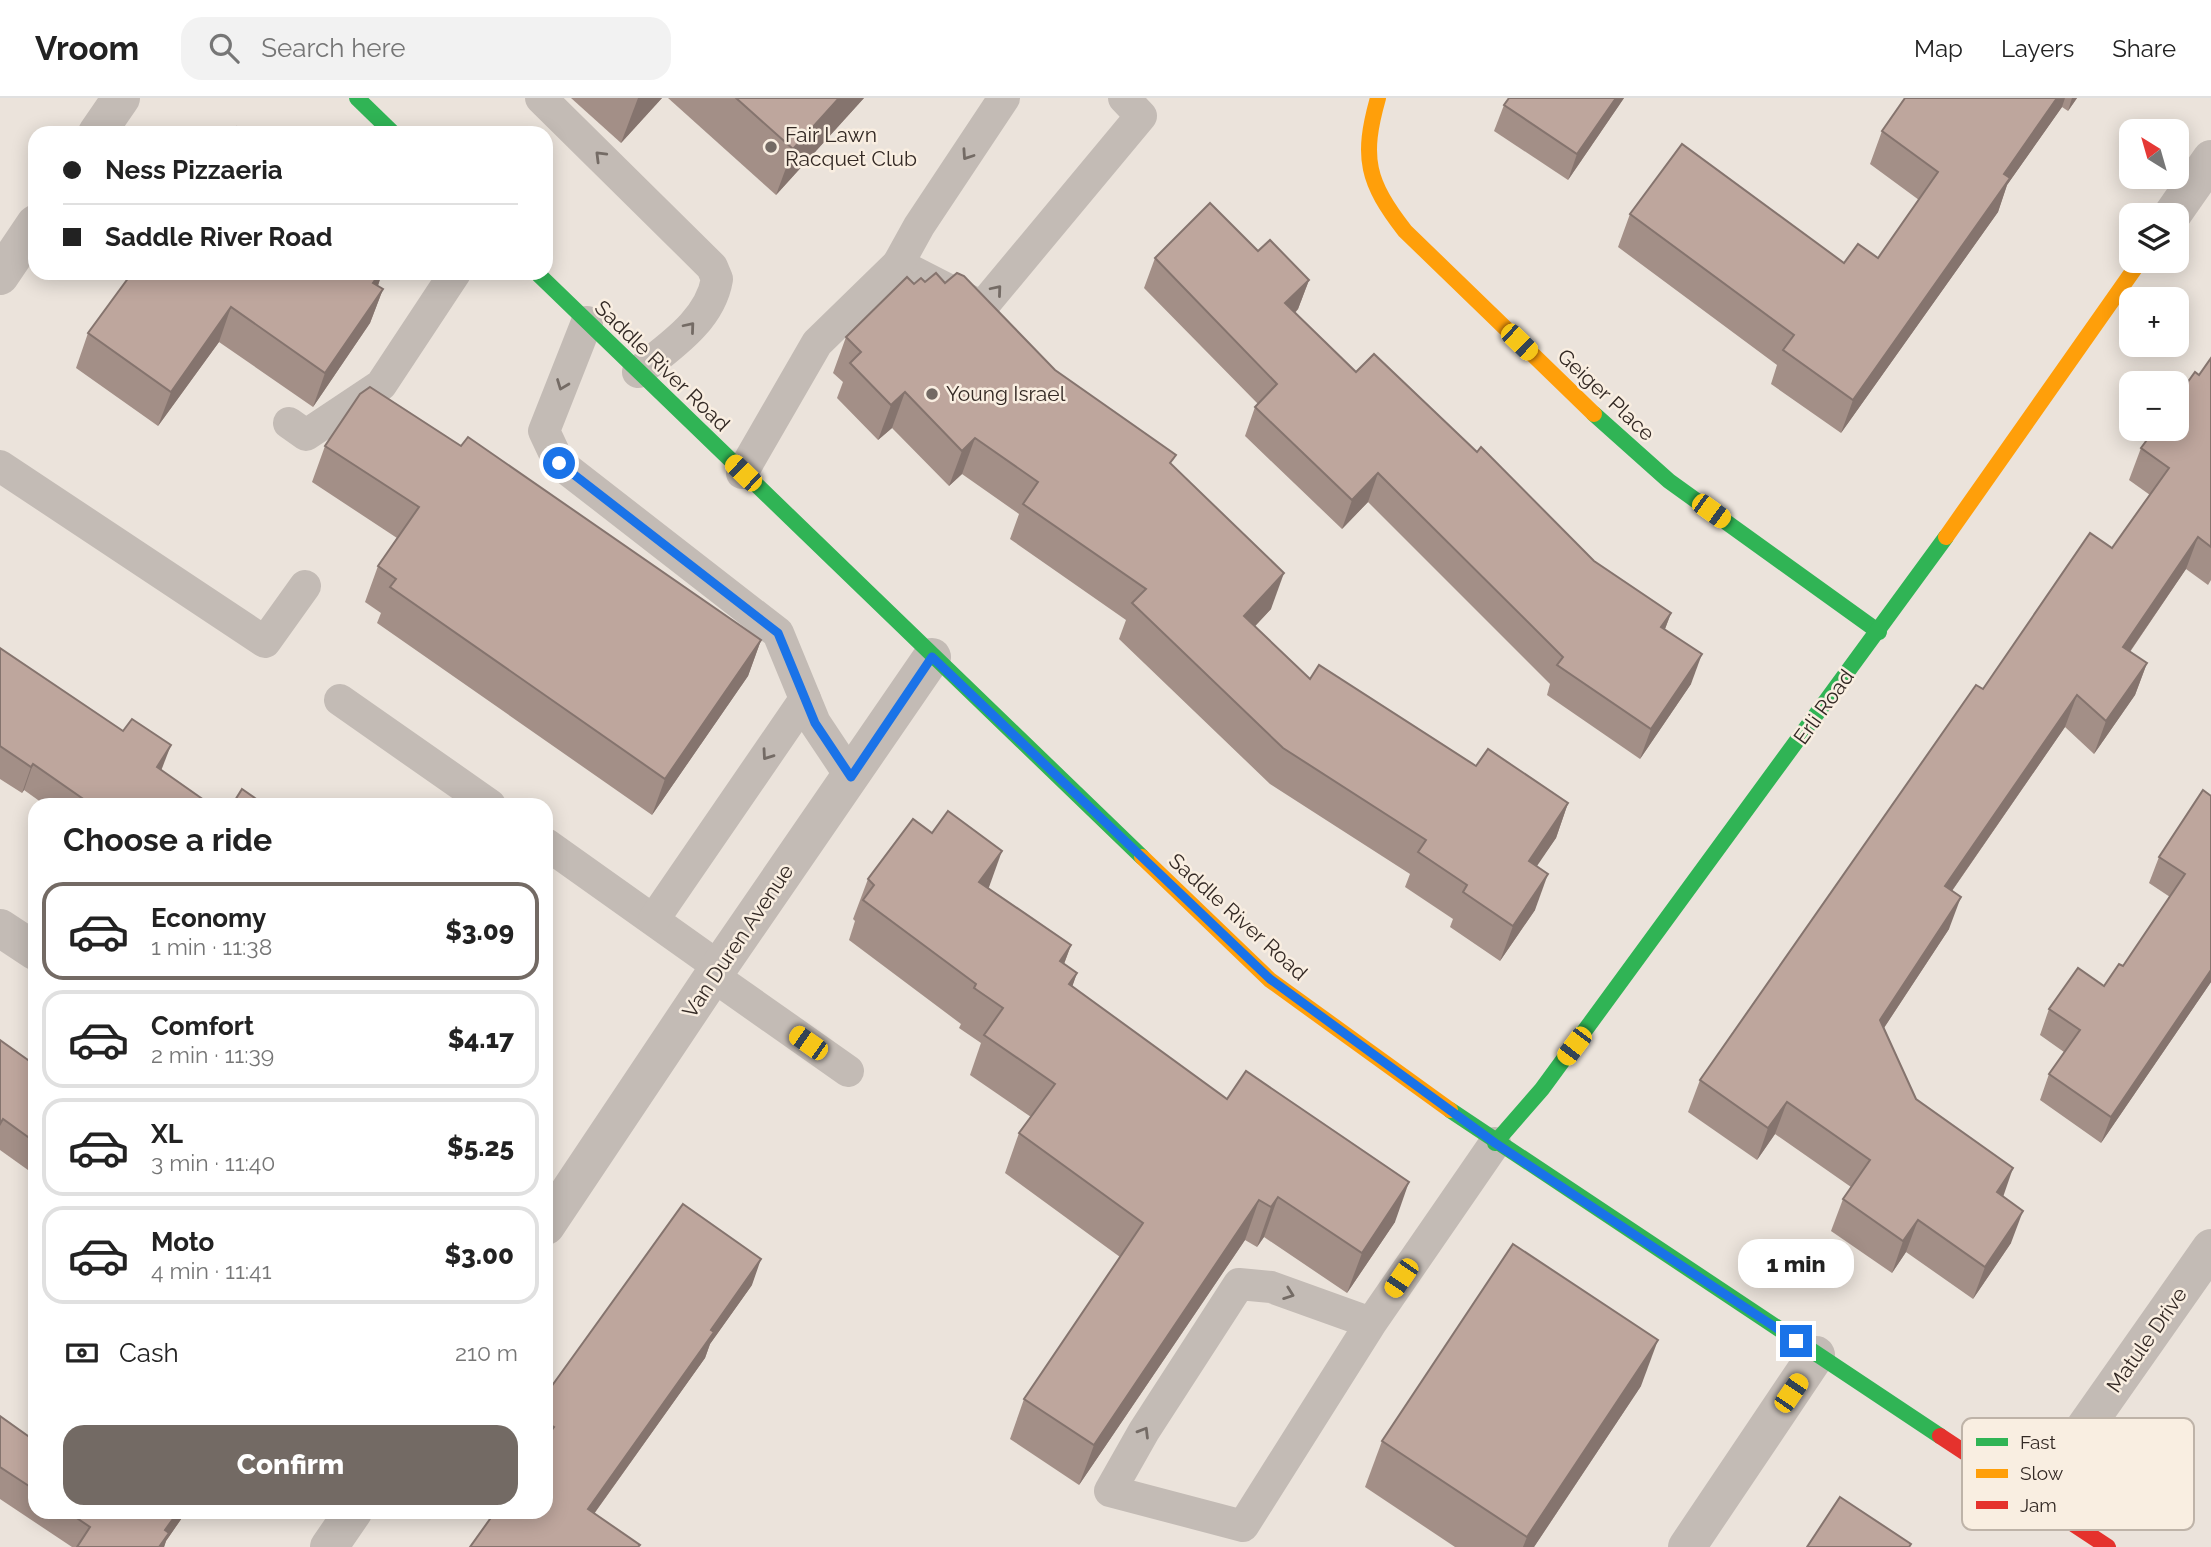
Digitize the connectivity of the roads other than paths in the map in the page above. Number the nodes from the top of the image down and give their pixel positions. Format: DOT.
graph roads {
  1 [pos="121,98"];
  2 [pos="357,98"];
  3 [pos="541,98"];
  4 [pos="1004,98"];
  5 [pos="1124,98"];
  6 [pos="1378,98"];
  7 [pos="102,126"];
  8 [pos="386,126"];
  9 [pos="2211,159"];
  10 [pos="2180,203"];
  11 [pos="28,234"];
  12 [pos="898,264"];
  13 [pos="2132,273"];
  14 [pos="0,276"];
  15 [pos="450,280"];
  16 [pos="544,280"];
  17 [pos="587,322"];
  18 [pos="638,372"];
  19 [pos="289,423"];
  20 [pos="0,466"];
  21 [pos="743,473"];
  22 [pos="305,586"];
  23 [pos="1879,632"];
  24 [pos="932,657"];
  25 [pos="806,699"];
  26 [pos="340,700"];
  27 [pos="851,777"];
  28 [pos="480,798"];
  29 [pos="553,849"];
  30 [pos="654,919"];
  31 [pos="0,928"];
  32 [pos="28,946"];
  33 [pos="716,971"];
  34 [pos="848,1071"];
  35 [pos="1495,1143"];
  36 [pos="553,1216"];
  37 [pos="2211,1248"];
  38 [pos="1371,1323"];
  39 [pos="1816,1355"];
  40 [pos="2092,1418"];
  41 [pos="1962,1452"];
  42 [pos="348,1519"];
  43 [pos="2081,1530"];
  44 [pos="329,1547"];
  45 [pos="1687,1547"];
  46 [pos="2108,1547"];
  1 -- 7 [label="street"];
  2 -- 8 [label="main road"];
  18 -- 3 [label="lane, one-way"];
  4 -- 12 [label="lane, one-way"];
  12 -- 5 [label="lane, one-way"];
  6 -- 23 [label="main road, Geiger Place"];
  9 -- 10 [label="street"];
  11 -- 14 [label="street"];
  12 -- 21 [label="lane"];
  13 -- 23 [label="main road, Erli Road"];
  15 -- 19 [label="lane"];
  16 -- 17 [label="main road, Saddle River Road"];
  17 -- 18 [label="main road, Saddle River Road"];
  17 -- 25 [label="lane, one-way"];
  18 -- 21 [label="main road, Saddle River Road"];
  20 -- 22 [label="lane"];
  21 -- 24 [label="main road, Saddle River Road"];
  23 -- 35 [label="main road, Erli Road"];
  24 -- 27 [label="street, Van Duren Avenue"];
  24 -- 35 [label="main road, Saddle River Road"];
  25 -- 27 [label="lane"];
  25 -- 30 [label="lane, one-way"];
  26 -- 28 [label="lane"];
  27 -- 33 [label="street, Van Duren Avenue"];
  29 -- 30 [label="lane"];
  30 -- 33 [label="lane"];
  31 -- 32 [label="street"];
  33 -- 34 [label="lane"];
  33 -- 36 [label="street, Van Duren Avenue"];
  35 -- 38 [label="lane"];
  35 -- 39 [label="main road, Saddle River Road"];
  37 -- 40 [label="street, Matule Drive"];
  38 -- 38 [label="lane, one-way"];
  39 -- 41 [label="main road, Saddle River Road"];
  39 -- 45 [label="street"];
  42 -- 44 [label="street"];
  43 -- 46 [label="main road, Saddle River Road"];
}
